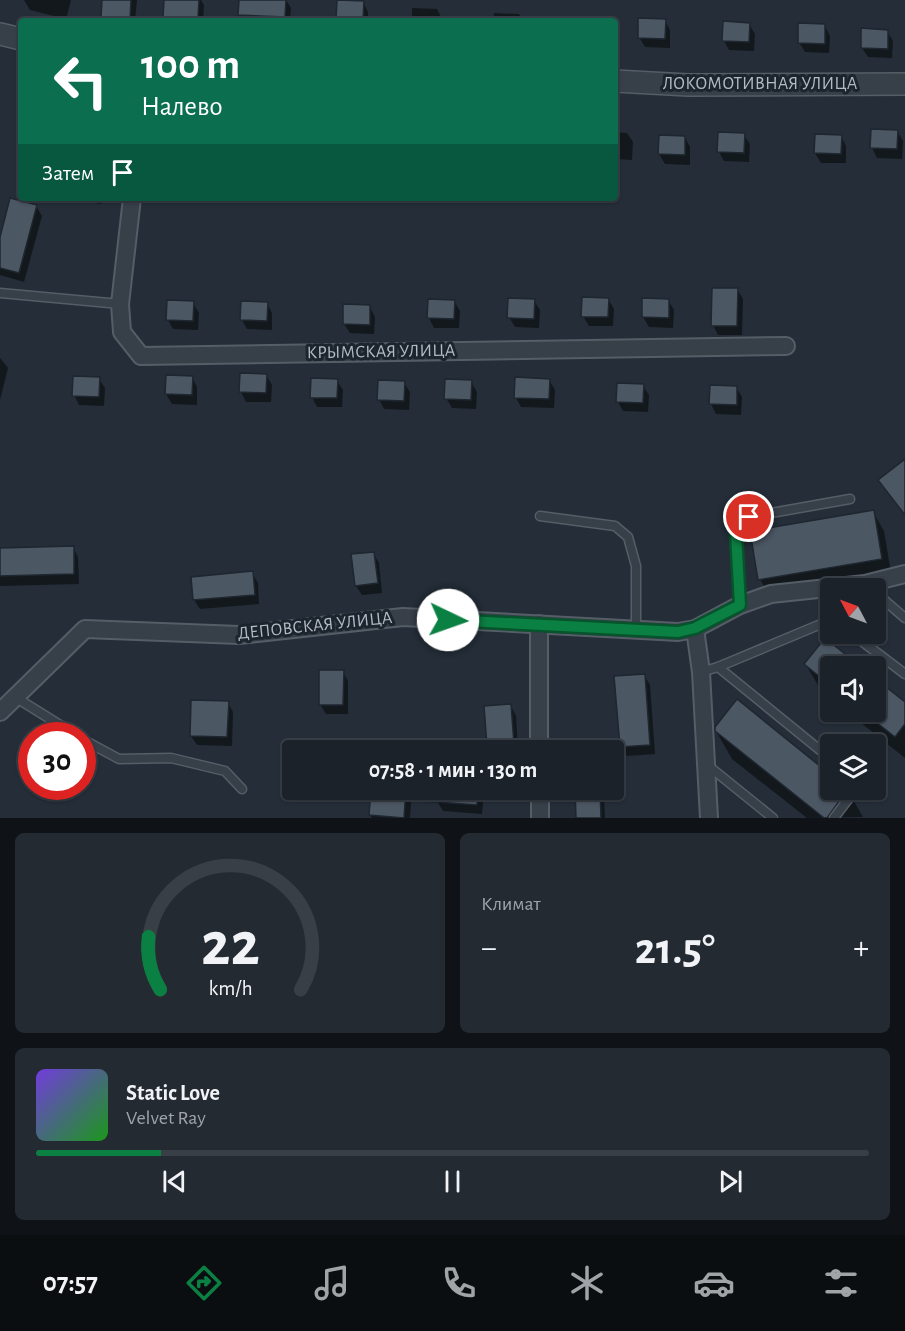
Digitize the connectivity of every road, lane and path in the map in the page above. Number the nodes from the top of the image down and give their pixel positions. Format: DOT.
graph roads {
  1 [pos="0,34"];
  2 [pos="18,38"];
  3 [pos="618,81"];
  4 [pos="905,84"];
  5 [pos="132,201"];
  6 [pos="0,293"];
  7 [pos="120,304"];
  8 [pos="786,346"];
  9 [pos="850,499"];
  10 [pos="540,516"];
  11 [pos="905,574"];
  12 [pos="886,582"];
  13 [pos="820,591"];
  14 [pos="886,602"];
  15 [pos="740,605"];
  16 [pos="905,618"];
  17 [pos="539,624"];
  18 [pos="820,624"];
  19 [pos="695,628"];
  20 [pos="636,630"];
  21 [pos="865,644"];
  22 [pos="709,670"];
  23 [pos="905,674"];
  24 [pos="15,697"];
  25 [pos="0,712"];
  26 [pos="55,722"];
  27 [pos="539,740"];
  28 [pos="96,747"];
  29 [pos="820,751"];
  30 [pos="706,764"];
  31 [pos="242,789"];
  32 [pos="540,800"];
  33 [pos="848,800"];
  34 [pos="540,818"];
  35 [pos="709,818"];
  36 [pos="773,818"];
  37 [pos="834,818"];
  1 -- 2 [label="street"];
  3 -- 4 [label="street, ЛОКОМОТИВНАЯ УЛИЦА"];
  5 -- 7 [label="street, КРЫМСКАЯ УЛИЦА"];
  6 -- 7 [label="lane"];
  7 -- 8 [label="street, КРЫМСКАЯ УЛИЦА"];
  9 -- 15 [label="lane"];
  10 -- 20 [label="lane"];
  11 -- 12 [label="street, ДЕПОВСКАЯ УЛИЦА"];
  13 -- 15 [label="street, ДЕПОВСКАЯ УЛИЦА"];
  14 -- 16 [label="lane"];
  15 -- 19 [label="street, ДЕПОВСКАЯ УЛИЦА"];
  17 -- 20 [label="street, ДЕПОВСКАЯ УЛИЦА"];
  17 -- 24 [label="street, ДЕПОВСКАЯ УЛИЦА"];
  17 -- 27 [label="street"];
  18 -- 22 [label="lane"];
  19 -- 20 [label="street, ДЕПОВСКАЯ УЛИЦА"];
  19 -- 22 [label="street"];
  21 -- 23 [label="lane"];
  22 -- 29 [label="lane"];
  22 -- 30 [label="street"];
  24 -- 25 [label="street, ДЕПОВСКАЯ УЛИЦА"];
  24 -- 26 [label="lane"];
  28 -- 31 [label="lane"];
  30 -- 35 [label="street"];
  30 -- 36 [label="lane"];
  32 -- 34 [label="street"];
  33 -- 37 [label="lane"];
}
